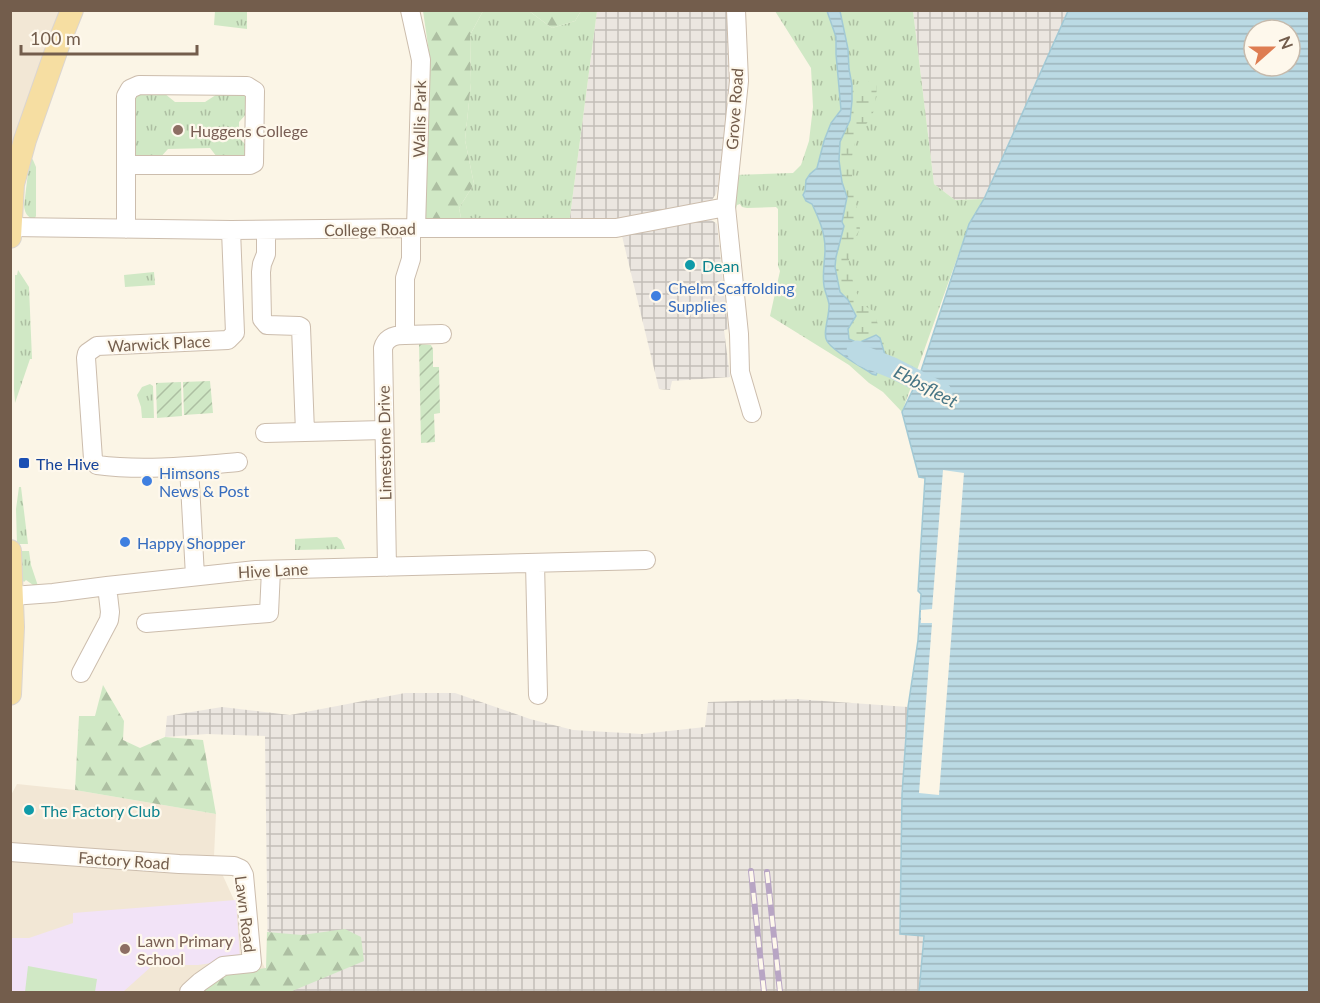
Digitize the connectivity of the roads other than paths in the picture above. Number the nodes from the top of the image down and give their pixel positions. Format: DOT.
graph roads {
  1 [pos="72,10"];
  2 [pos="410,10"];
  3 [pos="736,10"];
  4 [pos="127,165"];
  5 [pos="726,207"];
  6 [pos="11,227"];
  7 [pos="414,228"];
  8 [pos="126,229"];
  9 [pos="231,230"];
  10 [pos="266,230"];
  11 [pos="10,237"];
  12 [pos="442,334"];
  13 [pos="405,335"];
  14 [pos="752,413"];
  15 [pos="384,430"];
  16 [pos="305,432"];
  17 [pos="265,433"];
  18 [pos="238,462"];
  19 [pos="189,466"];
  20 [pos="10,551"];
  21 [pos="646,560"];
  22 [pos="535,563"];
  23 [pos="387,567"];
  24 [pos="271,570"];
  25 [pos="195,576"];
  26 [pos="106,586"];
  27 [pos="12,596"];
  28 [pos="146,623"];
  29 [pos="81,673"];
  30 [pos="10,694"];
  31 [pos="538,695"];
  32 [pos="10,852"];
  33 [pos="237,867"];
  34 [pos="189,993"];
  1 -- 6 [label="main road"];
  2 -- 7 [label="street, Wallis Park"];
  3 -- 5 [label="street, Grove Road"];
  4 -- 4 [label="street"];
  4 -- 8 [label="street"];
  5 -- 7 [label="street, College Road"];
  5 -- 14 [label="street, Grove Road"];
  6 -- 8 [label="street, College Road"];
  6 -- 11 [label="main road"];
  7 -- 10 [label="street, College Road"];
  7 -- 13 [label="street, Wallis Park"];
  8 -- 9 [label="street, College Road"];
  9 -- 10 [label="street, College Road"];
  9 -- 19 [label="street, Warwick Place"];
  10 -- 16 [label="street"];
  12 -- 13 [label="street"];
  13 -- 15 [label="street, Limestone Drive"];
  15 -- 16 [label="street"];
  15 -- 23 [label="street, Limestone Drive"];
  16 -- 17 [label="street"];
  18 -- 19 [label="street"];
  19 -- 25 [label="street"];
  20 -- 27 [label="main road"];
  21 -- 22 [label="street, Hive Lane"];
  22 -- 23 [label="street, Hive Lane"];
  22 -- 31 [label="street"];
  23 -- 24 [label="street, Hive Lane"];
  24 -- 25 [label="street, Hive Lane"];
  24 -- 28 [label="street"];
  25 -- 26 [label="street, Hive Lane"];
  26 -- 27 [label="street, Hive Lane"];
  26 -- 29 [label="street"];
  27 -- 30 [label="main road"];
  32 -- 33 [label="street, Factory Road"];
  33 -- 34 [label="street, Lawn Road"];
}
